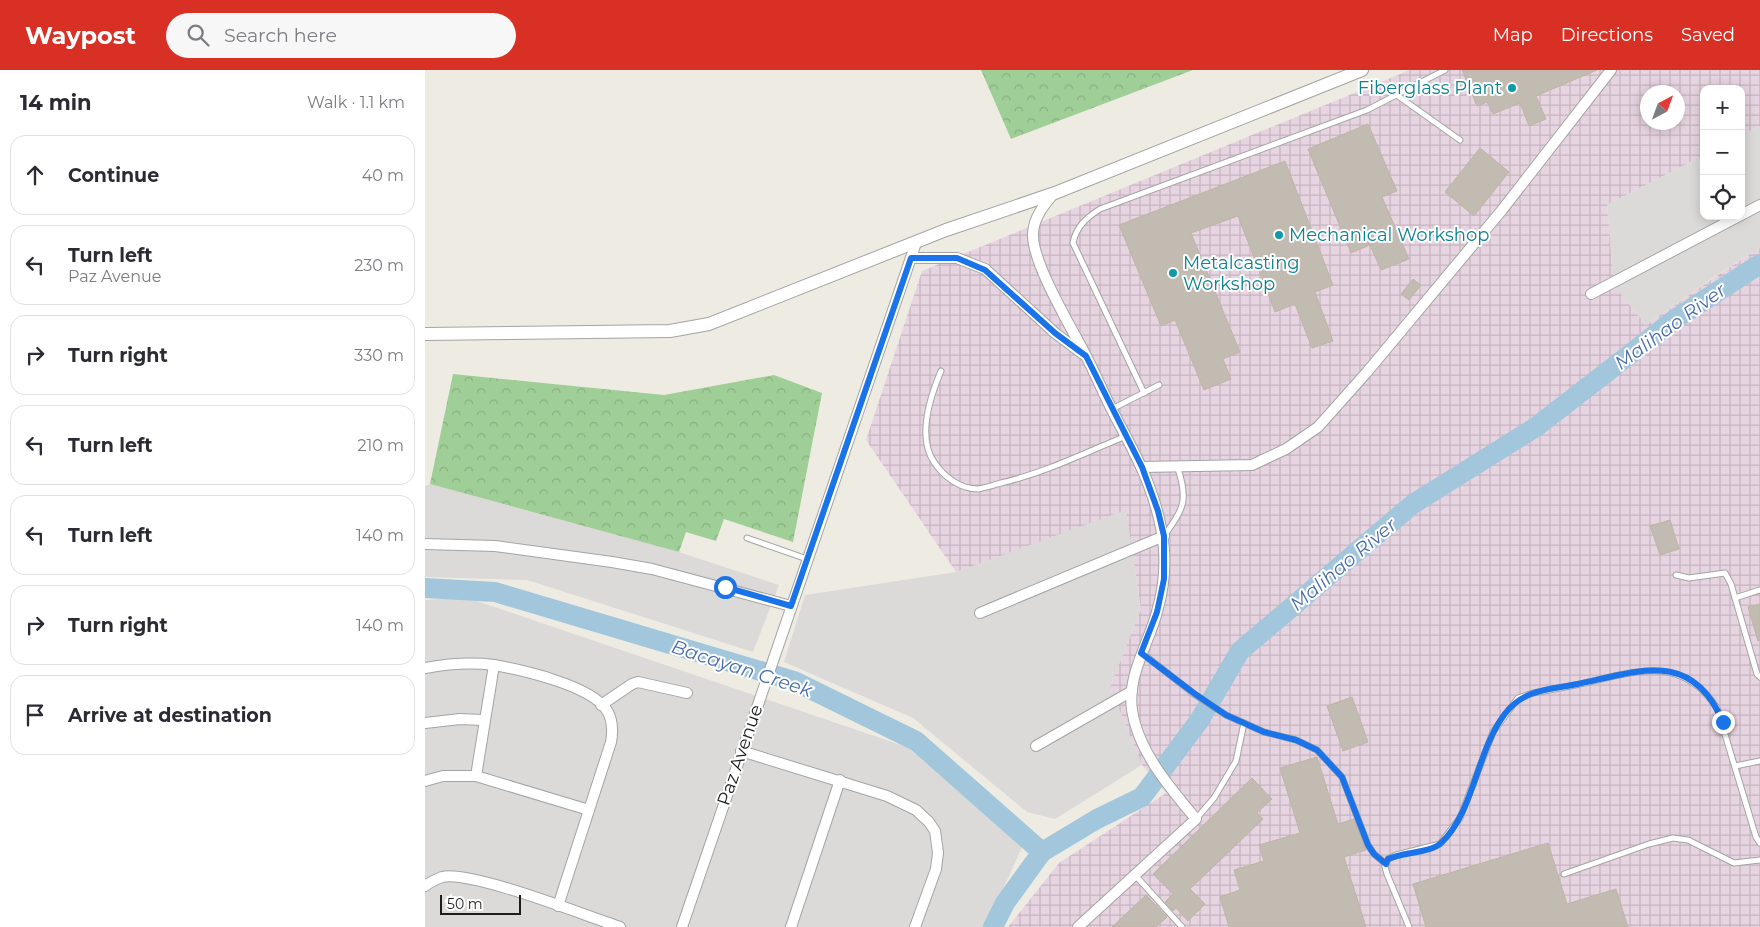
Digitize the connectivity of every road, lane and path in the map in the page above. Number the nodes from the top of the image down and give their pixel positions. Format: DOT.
graph roads {
  1 [pos="1362,70"];
  2 [pos="1445,70"];
  3 [pos="1611,70"];
  4 [pos="1398,96"];
  5 [pos="1460,140"];
  6 [pos="1055,193"];
  7 [pos="1760,205"];
  8 [pos="916,243"];
  9 [pos="911,258"];
  10 [pos="1591,294"];
  11 [pos="425,334"];
  12 [pos="1086,356"];
  13 [pos="941,371"];
  14 [pos="1159,385"];
  15 [pos="1144,393"];
  16 [pos="1111,410"];
  17 [pos="1126,436"];
  18 [pos="1177,466"];
  19 [pos="1142,467"];
  20 [pos="1164,536"];
  21 [pos="747,538"];
  22 [pos="425,544"];
  23 [pos="807,559"];
  24 [pos="1676,574"];
  25 [pos="1760,590"];
  26 [pos="1735,598"];
  27 [pos="791,606"];
  28 [pos="980,613"];
  29 [pos="1141,653"];
  30 [pos="494,665"];
  31 [pos="425,668"];
  32 [pos="1760,677"];
  33 [pos="1132,691"];
  34 [pos="687,693"];
  35 [pos="601,705"];
  36 [pos="483,720"];
  37 [pos="425,723"];
  38 [pos="1244,723"];
  39 [pos="1036,746"];
  40 [pos="741,751"];
  41 [pos="1760,761"];
  42 [pos="1735,766"];
  43 [pos="476,776"];
  44 [pos="425,780"];
  45 [pos="840,780"];
  46 [pos="589,810"];
  47 [pos="1196,819"];
  48 [pos="1760,843"];
  49 [pos="1760,860"];
  50 [pos="1386,864"];
  51 [pos="1564,874"];
  52 [pos="1135,875"];
  53 [pos="425,886"];
  54 [pos="558,906"];
  55 [pos="620,927"];
  56 [pos="682,927"];
  57 [pos="791,927"];
  58 [pos="915,927"];
  59 [pos="1078,927"];
  60 [pos="1182,927"];
  61 [pos="1409,927"];
  1 -- 6 [label="street"];
  2 -- 4 [label="lane"];
  3 -- 18 [label="street"];
  4 -- 5 [label="lane"];
  4 -- 15 [label="lane"];
  6 -- 8 [label="street"];
  6 -- 12 [label="street"];
  7 -- 10 [label="street"];
  8 -- 9 [label="street, Paz Avenue"];
  8 -- 11 [label="street"];
  9 -- 12 [label="street"];
  9 -- 23 [label="street, Paz Avenue"];
  12 -- 16 [label="street"];
  13 -- 17 [label="lane"];
  14 -- 15 [label="lane"];
  15 -- 16 [label="lane"];
  16 -- 17 [label="street"];
  17 -- 19 [label="street"];
  18 -- 19 [label="street"];
  18 -- 20 [label="lane"];
  19 -- 20 [label="street"];
  20 -- 28 [label="street"];
  20 -- 29 [label="street"];
  21 -- 23 [label="lane"];
  22 -- 27 [label="street"];
  23 -- 27 [label="street, Paz Avenue"];
  24 -- 26 [label="lane"];
  25 -- 26 [label="lane"];
  26 -- 32 [label="lane"];
  27 -- 40 [label="street, Paz Avenue"];
  29 -- 33 [label="street"];
  29 -- 38 [label="lane"];
  30 -- 31 [label="street"];
  30 -- 35 [label="street"];
  30 -- 36 [label="street"];
  33 -- 39 [label="street"];
  33 -- 47 [label="street"];
  34 -- 35 [label="street"];
  35 -- 46 [label="street"];
  36 -- 37 [label="street"];
  36 -- 43 [label="street"];
  38 -- 47 [label="lane"];
  38 -- 50 [label="lane"];
  40 -- 45 [label="street"];
  40 -- 56 [label="street, Paz Avenue"];
  41 -- 42 [label="lane"];
  42 -- 48 [label="lane"];
  42 -- 50 [label="lane"];
  43 -- 44 [label="street"];
  43 -- 46 [label="street"];
  45 -- 57 [label="street"];
  45 -- 58 [label="street"];
  46 -- 54 [label="street"];
  47 -- 52 [label="street"];
  49 -- 51 [label="lane"];
  50 -- 61 [label="lane"];
  52 -- 59 [label="street"];
  52 -- 60 [label="lane"];
  53 -- 54 [label="street"];
  54 -- 55 [label="street"];
}
